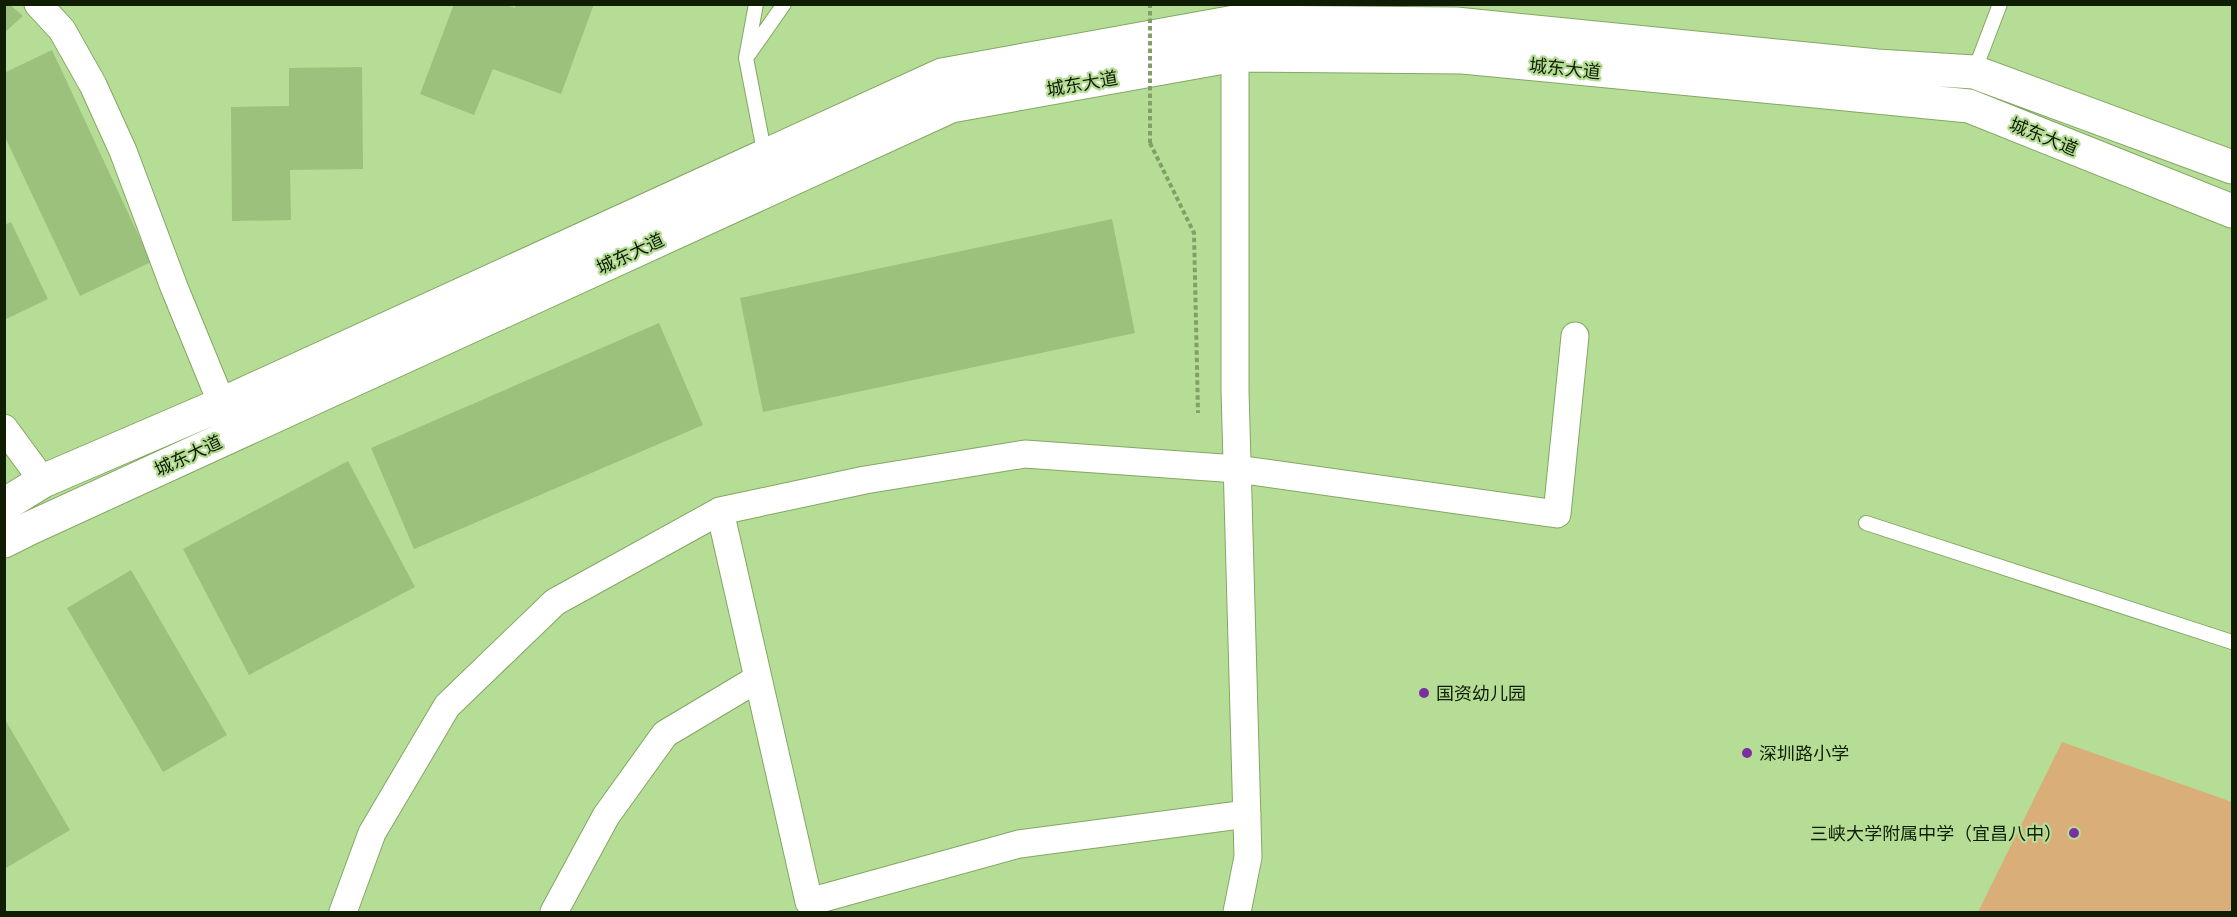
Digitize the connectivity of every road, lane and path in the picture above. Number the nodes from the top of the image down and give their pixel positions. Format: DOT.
graph roads {
  1 [pos="38,4"];
  2 [pos="756,4"];
  3 [pos="784,4"];
  4 [pos="1150,4"];
  5 [pos="2000,4"];
  6 [pos="1235,22"];
  7 [pos="1235,55"];
  8 [pos="746,58"];
  9 [pos="1974,72"];
  10 [pos="765,156"];
  11 [pos="2232,167"];
  12 [pos="2232,211"];
  13 [pos="1575,336"];
  14 [pos="222,404"];
  15 [pos="1198,413"];
  16 [pos="4,428"];
  17 [pos="1237,469"];
  18 [pos="43,482"];
  19 [pos="4,505"];
  20 [pos="720,511"];
  21 [pos="1866,523"];
  22 [pos="4,541"];
  23 [pos="2232,642"];
  24 [pos="757,679"];
  25 [pos="1246,814"];
  26 [pos="343,912"];
  27 [pos="554,912"];
  28 [pos="1237,912"];
  1 -- 14 [label="street"];
  2 -- 8 [label="lane"];
  3 -- 8 [label="lane"];
  4 -- 15 [label="path, bridge"];
  5 -- 9 [label="lane"];
  6 -- 7 [label="street"];
  6 -- 9 [label="main road, 城东大道"];
  6 -- 10 [label="main road, 城东大道"];
  7 -- 12 [label="main road, 城东大道"];
  7 -- 17 [label="street"];
  7 -- 22 [label="main road, 城东大道"];
  8 -- 10 [label="lane"];
  9 -- 11 [label="main road, 城东大道"];
  10 -- 14 [label="main road, 城东大道"];
  13 -- 17 [label="street"];
  14 -- 18 [label="main road, 城东大道"];
  16 -- 18 [label="street"];
  17 -- 20 [label="street"];
  17 -- 25 [label="street"];
  18 -- 19 [label="main road, 城东大道"];
  20 -- 24 [label="street"];
  20 -- 26 [label="street"];
  21 -- 23 [label="lane"];
  24 -- 25 [label="street"];
  24 -- 27 [label="street"];
  25 -- 28 [label="street"];
}
